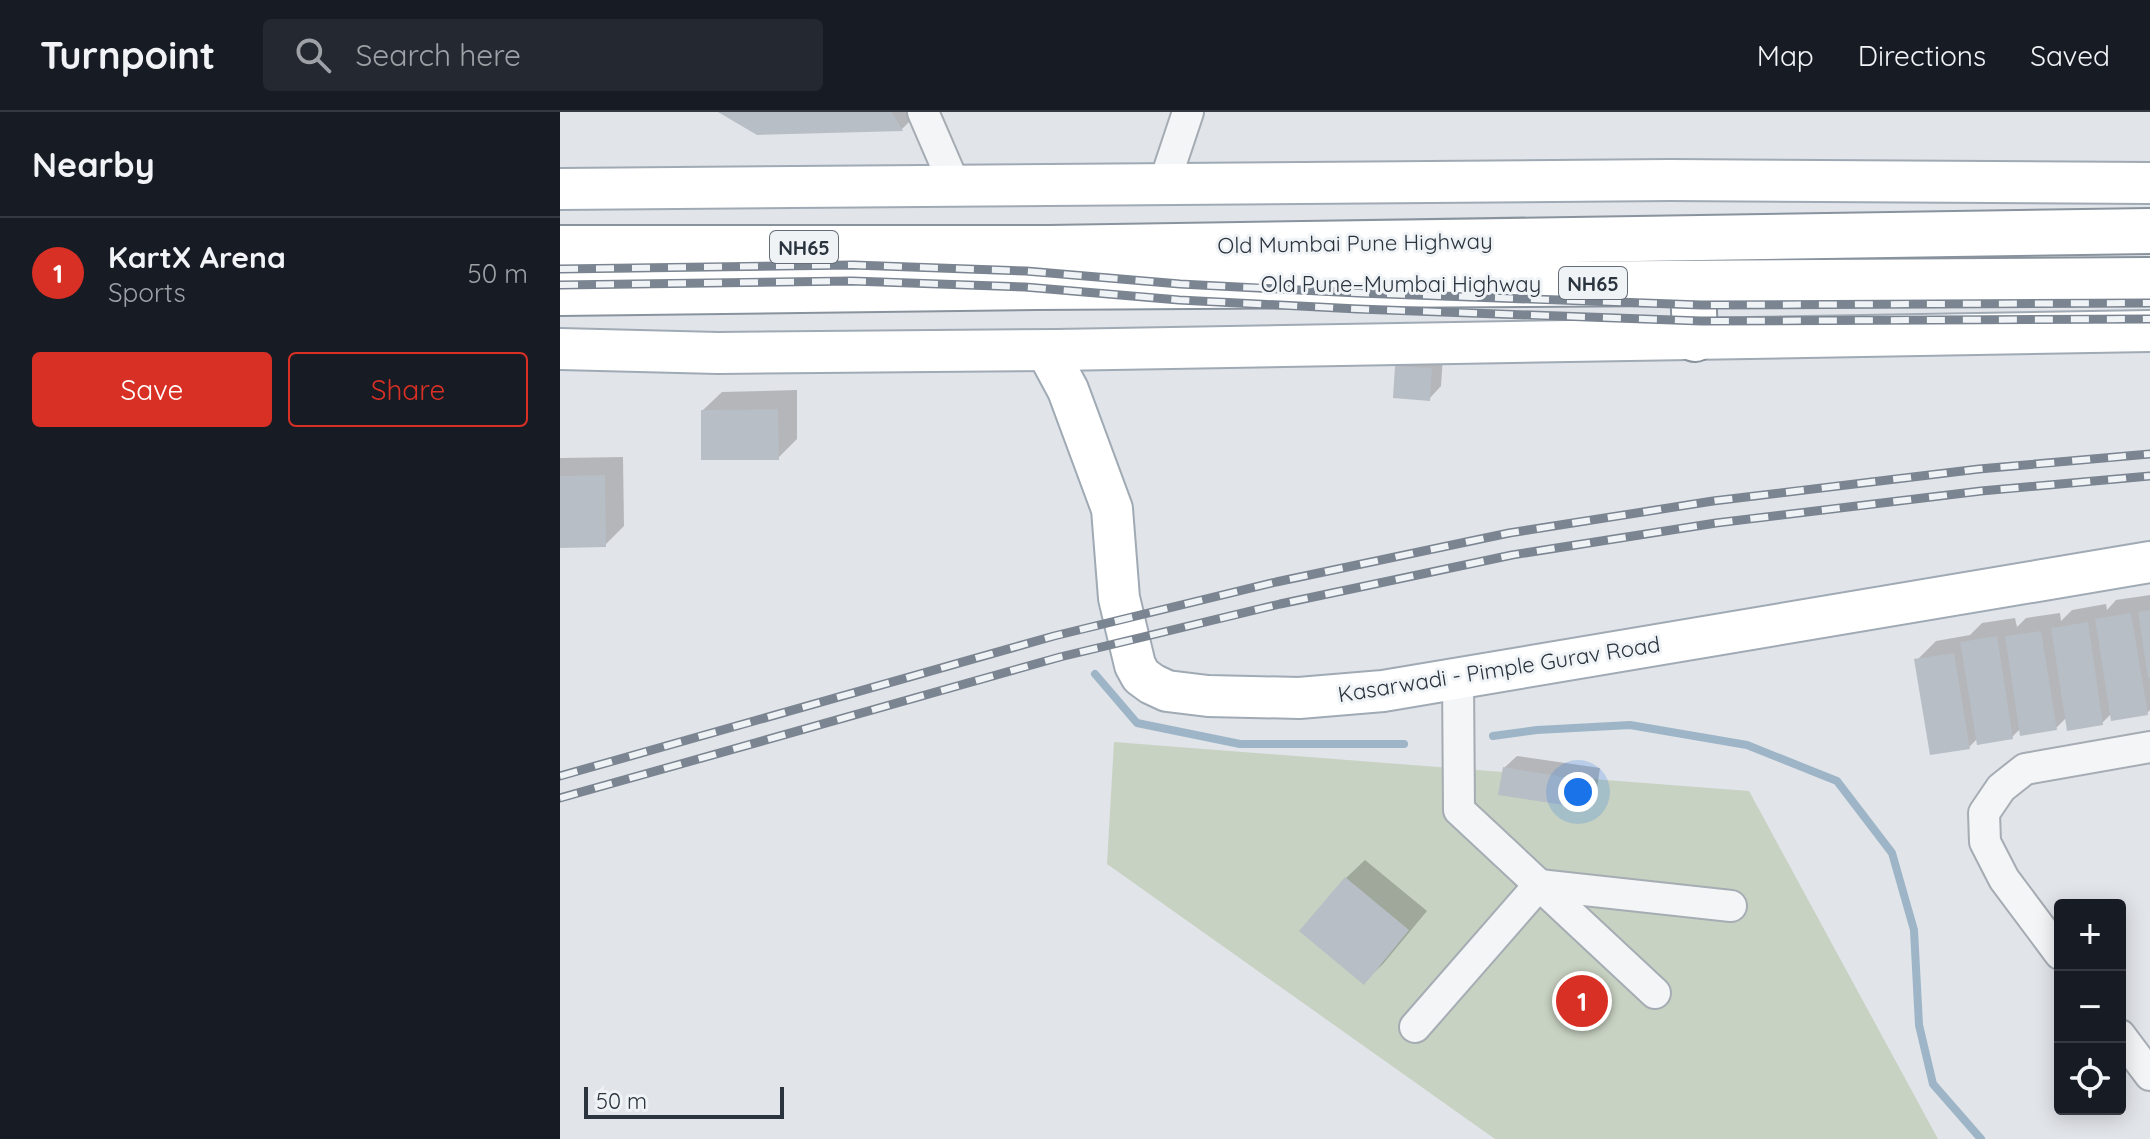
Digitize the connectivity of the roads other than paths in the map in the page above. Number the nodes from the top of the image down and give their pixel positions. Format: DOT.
graph roads {
  1 [pos="923,112"];
  2 [pos="1188,112"];
  3 [pos="2150,183"];
  4 [pos="1164,184"];
  5 [pos="955,186"];
  6 [pos="560,188"];
  7 [pos="2150,231"];
  8 [pos="560,248"];
  9 [pos="2150,280"];
  10 [pos="1693,283"];
  11 [pos="560,293"];
  12 [pos="2150,331"];
  13 [pos="1695,339"];
  14 [pos="560,349"];
  15 [pos="1047,351"];
  16 [pos="718,353"];
  17 [pos="560,375"];
  18 [pos="2150,562"];
  19 [pos="1458,679"];
  20 [pos="2150,747"];
  21 [pos="1539,885"];
  22 [pos="1731,906"];
  23 [pos="2054,946"];
  24 [pos="1655,993"];
  25 [pos="1415,1027"];
  26 [pos="2126,1043"];
  27 [pos="2150,1075"];
  1 -- 5 [label="street"];
  2 -- 4 [label="street"];
  3 -- 4 [label="main road"];
  4 -- 5 [label="main road"];
  5 -- 6 [label="main road"];
  7 -- 8 [label="highway, Old Mumbai Pune Highway / NH65"];
  9 -- 10 [label="highway, Old Pune–Mumbai Highway / NH65"];
  10 -- 11 [label="highway, Old Pune–Mumbai Highway / NH65"];
  10 -- 13 [label="highway"];
  12 -- 13 [label="main road"];
  13 -- 15 [label="main road"];
  14 -- 16 [label="main road"];
  15 -- 16 [label="main road"];
  15 -- 19 [label="main road, Kasarwadi - Pimple Gurav Road"];
  16 -- 17 [label="main road"];
  18 -- 19 [label="main road, Kasarwadi - Pimple Gurav Road"];
  19 -- 21 [label="street"];
  20 -- 23 [label="street"];
  21 -- 22 [label="street"];
  21 -- 24 [label="street"];
  21 -- 25 [label="street"];
  26 -- 27 [label="street"];
}
